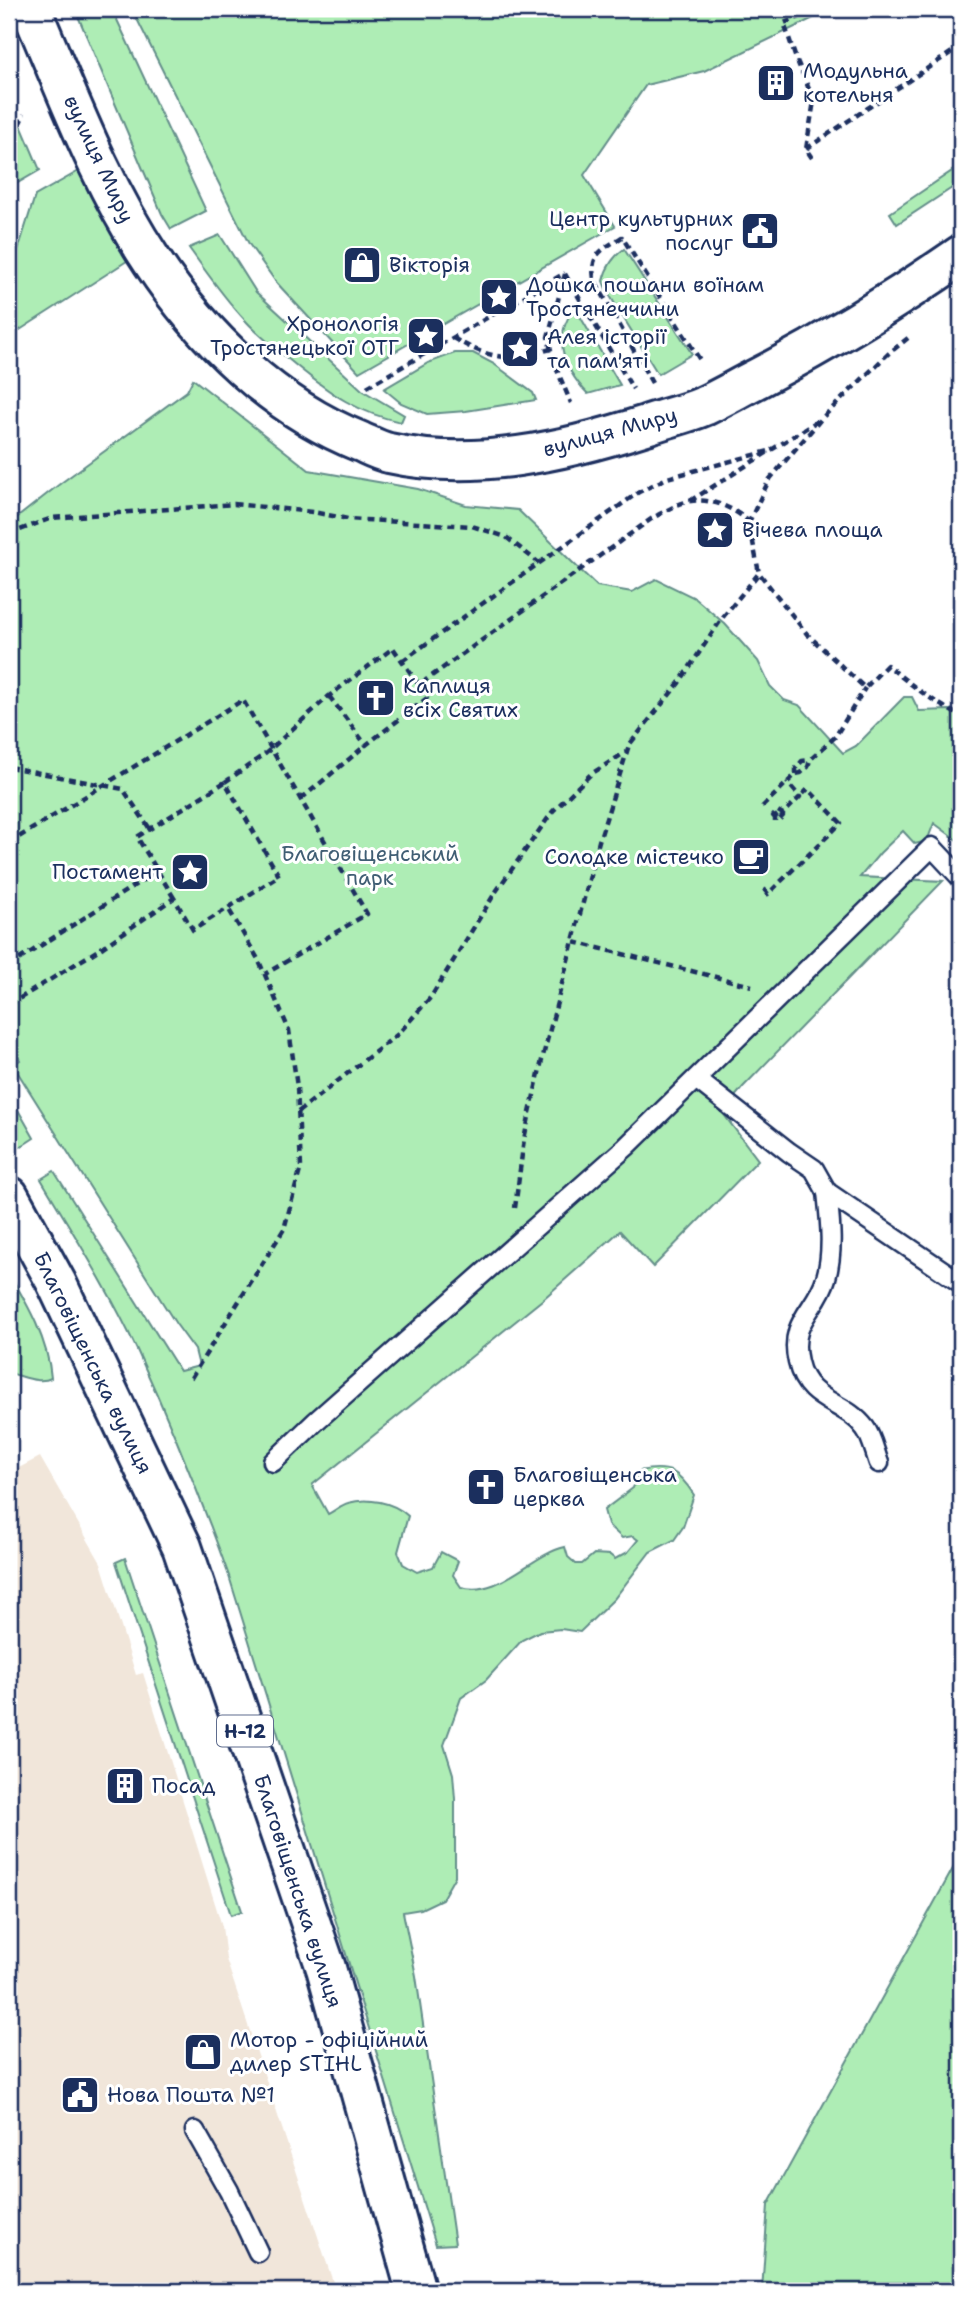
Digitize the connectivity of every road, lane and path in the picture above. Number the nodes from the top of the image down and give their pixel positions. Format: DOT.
graph roads {
  1 [pos="32,9"];
  2 [pos="820,9"];
  3 [pos="961,46"];
  4 [pos="24,114"];
  5 [pos="9,146"];
  6 [pos="806,149"];
  7 [pos="812,158"];
  8 [pos="961,255"];
  9 [pos="565,273"];
  10 [pos="453,338"];
  11 [pos="909,338"];
  12 [pos="551,349"];
  13 [pos="700,360"];
  14 [pos="653,384"];
  15 [pos="367,387"];
  16 [pos="633,389"];
  17 [pos="571,403"];
  18 [pos="822,418"];
  19 [pos="769,451"];
  20 [pos="690,500"];
  21 [pos="749,522"];
  22 [pos="9,534"];
  23 [pos="539,563"];
  24 [pos="759,573"];
  25 [pos="402,661"];
  26 [pos="419,685"];
  27 [pos="864,688"];
  28 [pos="330,696"];
  29 [pos="961,716"];
  30 [pos="366,745"];
  31 [pos="272,748"];
  32 [pos="627,751"];
  33 [pos="9,768"];
  34 [pos="225,782"];
  35 [pos="787,782"];
  36 [pos="105,786"];
  37 [pos="800,797"];
  38 [pos="301,799"];
  39 [pos="762,807"];
  40 [pos="775,820"];
  41 [pos="150,829"];
  42 [pos="9,843"];
  43 [pos="158,871"];
  44 [pos="961,878"];
  45 [pos="764,889"];
  46 [pos="174,898"];
  47 [pos="228,908"];
  48 [pos="574,943"];
  49 [pos="9,966"];
  50 [pos="265,974"];
  51 [pos="784,994"];
  52 [pos="9,1005"];
  53 [pos="696,1079"];
  54 [pos="298,1112"];
  55 [pos="827,1192"];
  56 [pos="9,1196"];
  57 [pos="504,1256"];
  58 [pos="961,1283"];
  59 [pos="191,1378"];
  60 [pos="273,1462"];
  61 [pos="879,1463"];
  62 [pos="195,2131"];
  63 [pos="258,2252"];
  64 [pos="416,2291"];
  1 -- 8 [label="street, вулиця Миру"];
  2 -- 6 [label="path"];
  3 -- 6 [label="path"];
  4 -- 5 [label="path"];
  6 -- 7 [label="path"];
  9 -- 10 [label="path"];
  9 -- 12 [label="path"];
  9 -- 16 [label="path"];
  10 -- 12 [label="path"];
  10 -- 15 [label="path"];
  11 -- 18 [label="path"];
  12 -- 17 [label="path"];
  13 -- 14 [label="path"];
  18 -- 19 [label="path"];
  18 -- 21 [label="path"];
  19 -- 20 [label="path"];
  19 -- 23 [label="path"];
  20 -- 21 [label="path"];
  20 -- 26 [label="path"];
  21 -- 24 [label="path"];
  22 -- 23 [label="path"];
  23 -- 25 [label="path"];
  24 -- 27 [label="path"];
  24 -- 32 [label="path"];
  25 -- 26 [label="path"];
  25 -- 28 [label="path"];
  26 -- 30 [label="path"];
  27 -- 29 [label="path"];
  27 -- 35 [label="path"];
  28 -- 30 [label="path"];
  28 -- 31 [label="path"];
  30 -- 38 [label="path"];
  31 -- 34 [label="path"];
  31 -- 36 [label="path"];
  31 -- 38 [label="path"];
  32 -- 48 [label="path"];
  32 -- 54 [label="path"];
  33 -- 36 [label="path"];
  34 -- 41 [label="path"];
  34 -- 47 [label="path"];
  35 -- 37 [label="path"];
  35 -- 39 [label="path"];
  36 -- 41 [label="path"];
  36 -- 42 [label="path"];
  37 -- 40 [label="path"];
  37 -- 45 [label="path"];
  38 -- 50 [label="path"];
  41 -- 43 [label="path"];
  43 -- 46 [label="path"];
  43 -- 49 [label="path"];
  44 -- 51 [label="lane"];
  46 -- 47 [label="path"];
  46 -- 52 [label="path"];
  47 -- 50 [label="path"];
  48 -- 51 [label="path"];
  48 -- 57 [label="path"];
  50 -- 54 [label="path"];
  51 -- 53 [label="lane"];
  53 -- 55 [label="lane"];
  53 -- 57 [label="lane"];
  54 -- 59 [label="path"];
  55 -- 58 [label="lane"];
  55 -- 61 [label="lane"];
  56 -- 64 [label="street, Благовіщенська вулиця / Н-12"];
  57 -- 60 [label="lane"];
  62 -- 63 [label="lane"];
}
